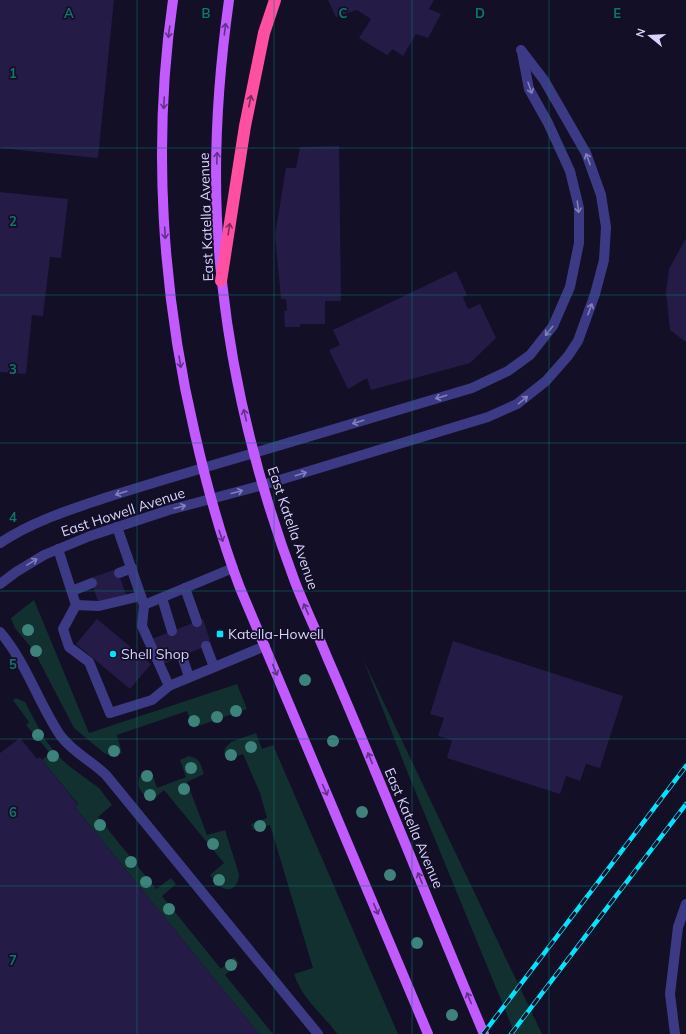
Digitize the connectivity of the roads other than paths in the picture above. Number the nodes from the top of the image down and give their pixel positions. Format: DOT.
graph roads {
  1 [pos="173,0"];
  2 [pos="229,0"];
  3 [pos="275,0"];
  4 [pos="221,281"];
  5 [pos="254,453"];
  6 [pos="202,468"];
  7 [pos="263,485"];
  8 [pos="211,499"];
  9 [pos="118,527"];
  10 [pos="0,543"];
  11 [pos="58,549"];
  12 [pos="132,568"];
  13 [pos="233,568"];
  14 [pos="119,573"];
  15 [pos="92,583"];
  16 [pos="0,584"];
  17 [pos="185,588"];
  18 [pos="72,591"];
  19 [pos="162,598"];
  20 [pos="143,601"];
  21 [pos="76,605"];
  22 [pos="197,622"];
  23 [pos="172,631"];
  24 [pos="0,632"];
  25 [pos="206,646"];
  26 [pos="265,646"];
  27 [pos="182,656"];
  28 [pos="214,667"];
  29 [pos="189,677"];
  30 [pos="169,686"];
  31 [pos="686,904"];
  32 [pos="318,1034"];
  33 [pos="428,1034"];
  34 [pos="484,1034"];
  35 [pos="675,1034"];
  1 -- 6 [label="main road, one-way"];
  4 -- 2 [label="main road, East Katella Avenue, one-way"];
  4 -- 3 [label="highway, one-way"];
  5 -- 4 [label="main road, East Katella Avenue, one-way"];
  5 -- 6 [label="street, East Howell Avenue"];
  5 -- 7 [label="main road, East Katella Avenue"];
  7 -- 5 [label="street, East Howell Avenue, one-way"];
  6 -- 8 [label="main road"];
  6 -- 10 [label="street, East Howell Avenue, one-way"];
  8 -- 7 [label="street, East Howell Avenue, one-way"];
  34 -- 7 [label="main road, East Katella Avenue, one-way"];
  9 -- 8 [label="street, East Howell Avenue, one-way"];
  8 -- 13 [label="main road, one-way"];
  9 -- 11 [label="street, East Howell Avenue"];
  9 -- 12 [label="street"];
  16 -- 11 [label="street, East Howell Avenue, one-way"];
  11 -- 18 [label="street"];
  12 -- 14 [label="street"];
  12 -- 20 [label="street"];
  13 -- 17 [label="street"];
  13 -- 26 [label="main road"];
  15 -- 18 [label="street"];
  17 -- 19 [label="street"];
  17 -- 22 [label="street"];
  18 -- 21 [label="street"];
  19 -- 20 [label="street"];
  19 -- 23 [label="street"];
  20 -- 21 [label="street"];
  20 -- 30 [label="street"];
  21 -- 30 [label="street"];
  24 -- 32 [label="street"];
  25 -- 28 [label="street"];
  26 -- 28 [label="street"];
  26 -- 33 [label="main road, one-way"];
  27 -- 29 [label="street"];
  28 -- 29 [label="street"];
  29 -- 30 [label="street"];
  31 -- 35 [label="street"];
}
